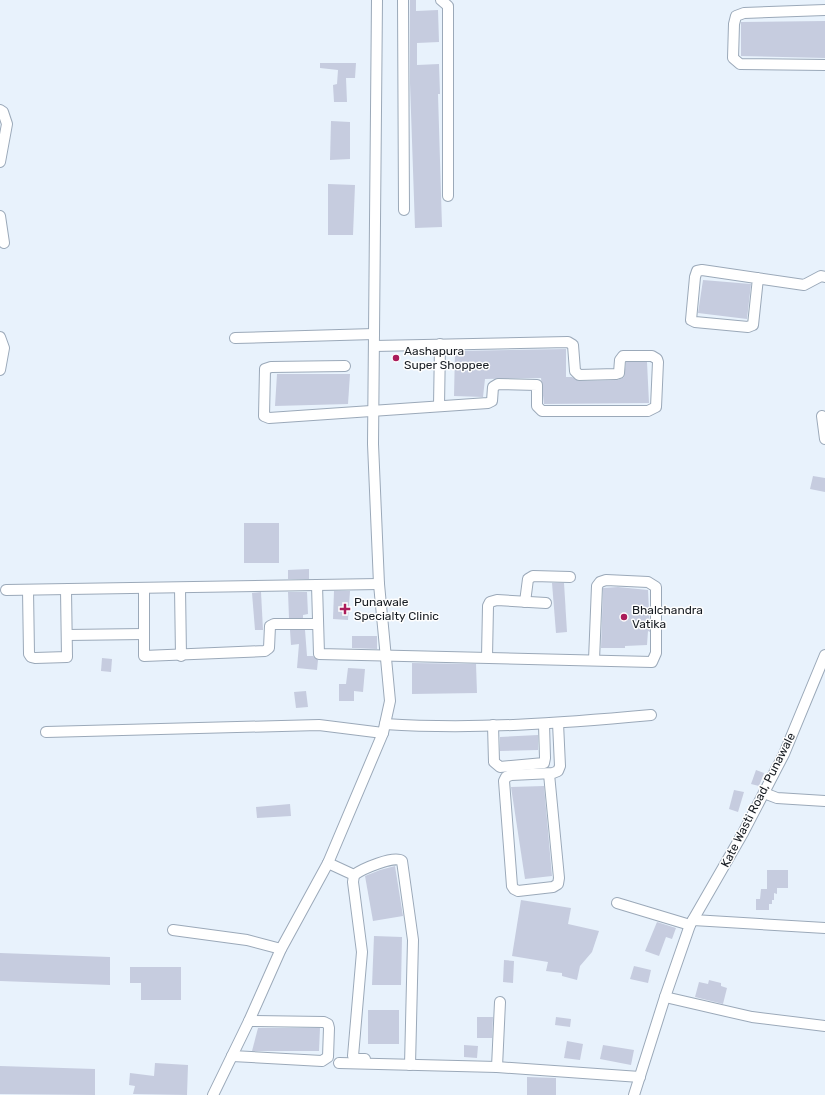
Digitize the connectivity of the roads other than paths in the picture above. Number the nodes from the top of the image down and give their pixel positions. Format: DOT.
graph roads {
  1 [pos="377,0"];
  2 [pos="403,0"];
  3 [pos="441,0"];
  4 [pos="825,10"];
  5 [pos="825,65"];
  6 [pos="0,110"];
  7 [pos="0,162"];
  8 [pos="448,196"];
  9 [pos="404,210"];
  10 [pos="0,216"];
  11 [pos="4,243"];
  12 [pos="825,276"];
  13 [pos="758,278"];
  14 [pos="374,334"];
  15 [pos="0,337"];
  16 [pos="234,338"];
  17 [pos="440,344"];
  18 [pos="374,346"];
  19 [pos="345,366"];
  20 [pos="0,370"];
  21 [pos="439,406"];
  22 [pos="373,410"];
  23 [pos="822,416"];
  24 [pos="825,439"];
  25 [pos="570,576"];
  26 [pos="379,584"];
  27 [pos="317,585"];
  28 [pos="144,588"];
  29 [pos="180,588"];
  30 [pos="6,590"];
  31 [pos="28,590"];
  32 [pos="66,590"];
  33 [pos="525,602"];
  34 [pos="546,603"];
  35 [pos="318,624"];
  36 [pos="67,634"];
  37 [pos="144,634"];
  38 [pos="386,654"];
  39 [pos="825,655"];
  40 [pos="181,656"];
  41 [pos="487,657"];
  42 [pos="594,660"];
  43 [pos="651,715"];
  44 [pos="558,723"];
  45 [pos="544,724"];
  46 [pos="493,725"];
  47 [pos="384,728"];
  48 [pos="46,732"];
  49 [pos="549,774"];
  50 [pos="764,793"];
  51 [pos="825,801"];
  52 [pos="328,863"];
  53 [pos="354,875"];
  54 [pos="617,902"];
  55 [pos="691,922"];
  56 [pos="825,928"];
  57 [pos="173,930"];
  58 [pos="281,949"];
  59 [pos="665,997"];
  60 [pos="500,1002"];
  61 [pos="249,1021"];
  62 [pos="825,1026"];
  63 [pos="232,1056"];
  64 [pos="410,1062"];
  65 [pos="339,1063"];
  66 [pos="497,1067"];
  67 [pos="640,1077"];
  68 [pos="213,1095"];
  69 [pos="634,1095"];
  1 -- 14 [label="street"];
  2 -- 9 [label="street"];
  3 -- 8 [label="street"];
  4 -- 5 [label="street"];
  6 -- 7 [label="street"];
  10 -- 11 [label="street"];
  12 -- 13 [label="street"];
  13 -- 13 [label="street"];
  14 -- 16 [label="street"];
  14 -- 18 [label="street"];
  15 -- 20 [label="street"];
  17 -- 18 [label="street"];
  17 -- 21 [label="street"];
  17 -- 21 [label="street"];
  18 -- 22 [label="street"];
  19 -- 22 [label="street"];
  21 -- 22 [label="street"];
  22 -- 26 [label="street"];
  23 -- 24 [label="street"];
  25 -- 33 [label="street"];
  26 -- 27 [label="street"];
  26 -- 38 [label="street"];
  27 -- 29 [label="street"];
  27 -- 35 [label="street"];
  28 -- 29 [label="street"];
  28 -- 32 [label="street"];
  28 -- 37 [label="street"];
  29 -- 40 [label="street"];
  30 -- 31 [label="street"];
  31 -- 32 [label="street"];
  31 -- 36 [label="street"];
  32 -- 36 [label="street"];
  33 -- 34 [label="street"];
  33 -- 41 [label="street"];
  35 -- 38 [label="street"];
  35 -- 40 [label="street"];
  36 -- 37 [label="street"];
  37 -- 40 [label="street"];
  38 -- 41 [label="street"];
  38 -- 47 [label="street"];
  39 -- 50 [label="street, Kate Wasti Road, Punawale"];
  41 -- 42 [label="street"];
  42 -- 42 [label="street"];
  43 -- 44 [label="street"];
  44 -- 45 [label="street"];
  44 -- 49 [label="street"];
  45 -- 46 [label="street"];
  45 -- 46 [label="street"];
  46 -- 47 [label="street"];
  47 -- 48 [label="street"];
  47 -- 52 [label="street"];
  49 -- 49 [label="street"];
  50 -- 51 [label="street"];
  50 -- 55 [label="street, Kate Wasti Road, Punawale"];
  52 -- 53 [label="street"];
  52 -- 58 [label="street"];
  53 -- 64 [label="street"];
  53 -- 64 [label="street"];
  54 -- 55 [label="street"];
  55 -- 56 [label="street"];
  55 -- 59 [label="street, Kate Wasti Road, Punawale"];
  57 -- 58 [label="street"];
  58 -- 61 [label="street"];
  59 -- 62 [label="street"];
  59 -- 67 [label="street, Kate Wasti Road, Punawale"];
  60 -- 66 [label="street"];
  61 -- 63 [label="street"];
  61 -- 63 [label="street"];
  63 -- 68 [label="street"];
  64 -- 65 [label="street"];
  64 -- 66 [label="street"];
  66 -- 67 [label="street"];
  67 -- 69 [label="street, Kate Wasti Road, Punawale"];
}
